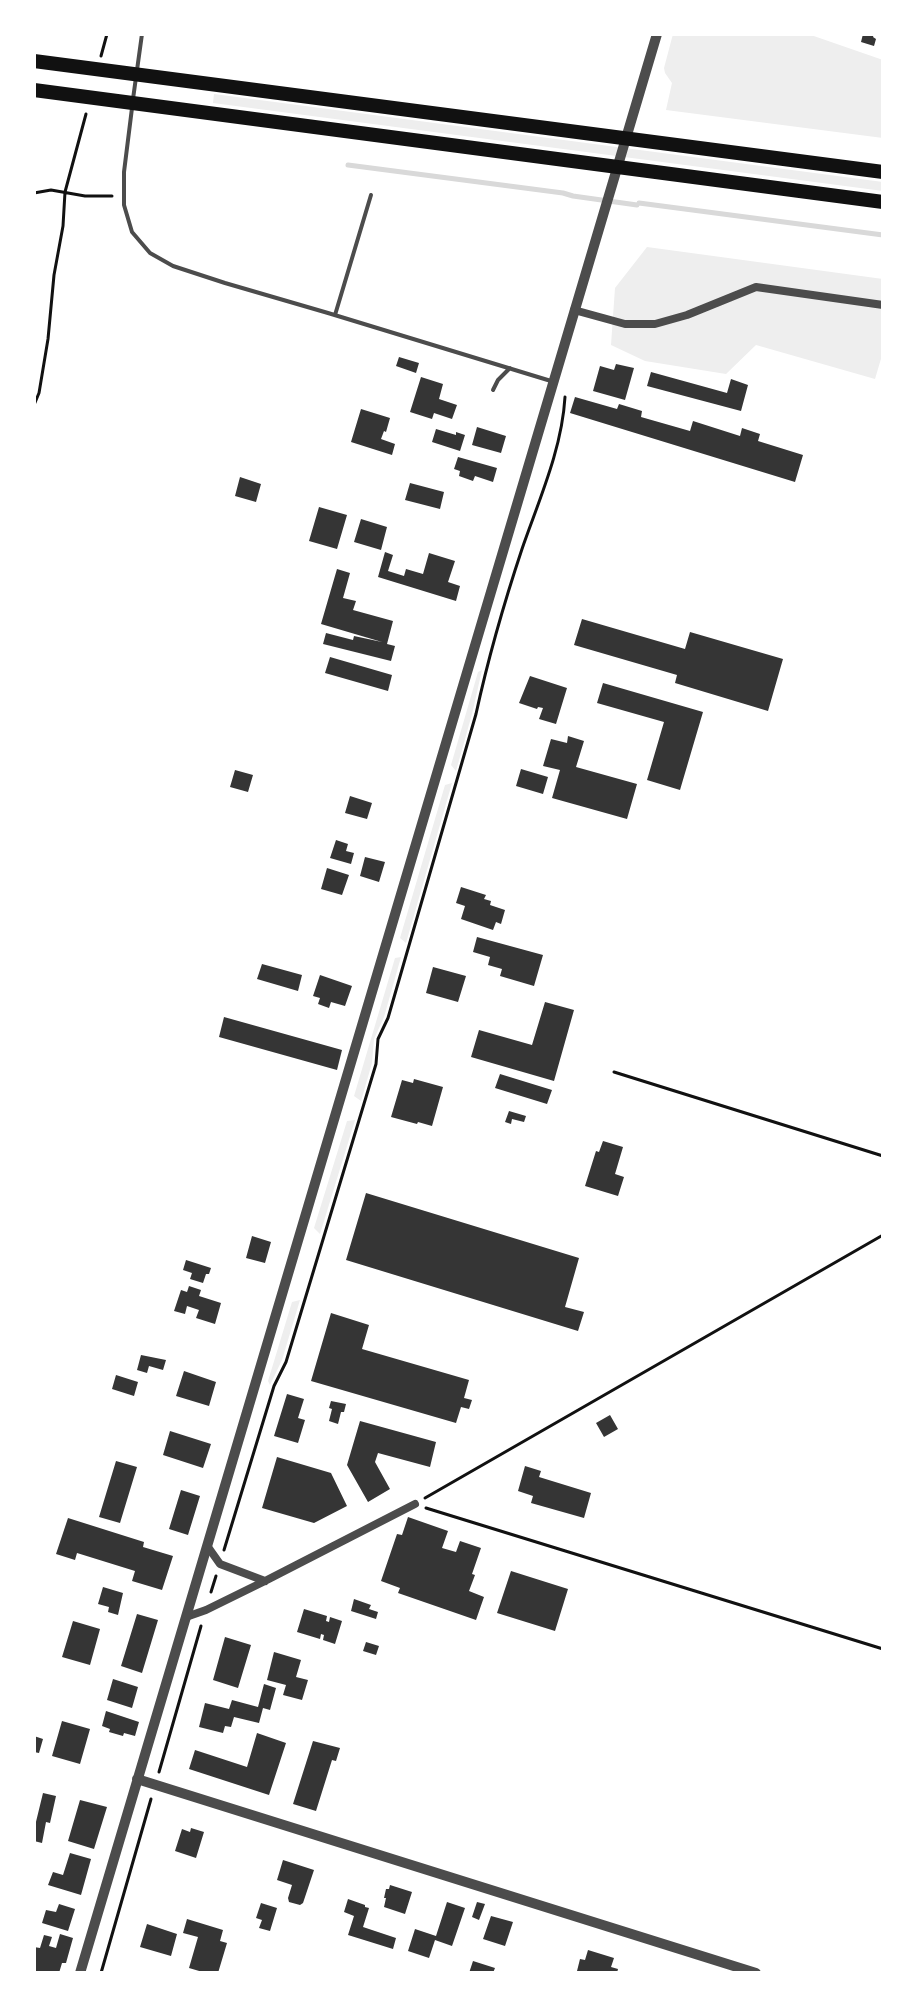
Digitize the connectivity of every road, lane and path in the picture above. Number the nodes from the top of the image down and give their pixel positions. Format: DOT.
graph roads {
  1 [pos="107,34"];
  2 [pos="142,34"];
  3 [pos="657,34"];
  4 [pos="34,61"];
  5 [pos="99,63"];
  6 [pos="34,90"];
  7 [pos="88,106"];
  8 [pos="883,172"];
  9 [pos="65,192"];
  10 [pos="34,193"];
  11 [pos="371,195"];
  12 [pos="124,197"];
  13 [pos="883,202"];
  14 [pos="883,305"];
  15 [pos="574,310"];
  16 [pos="335,315"];
  17 [pos="510,368"];
  18 [pos="553,382"];
  19 [pos="493,390"];
  20 [pos="565,396"];
  21 [pos="34,405"];
  22 [pos="614,1072"];
  23 [pos="883,1156"];
  24 [pos="883,1235"];
  25 [pos="415,1504"];
  26 [pos="208,1547"];
  27 [pos="220,1564"];
  28 [pos="265,1581"];
  29 [pos="206,1610"];
  30 [pos="186,1617"];
  31 [pos="883,1649"];
  32 [pos="137,1779"];
  33 [pos="155,1785"];
  34 [pos="80,1973"];
  35 [pos="101,1973"];
  36 [pos="756,1973"];
  1 -- 5 [label="path"];
  2 -- 12 [label="lane"];
  3 -- 15 [label="street"];
  4 -- 8 [label="highway"];
  6 -- 13 [label="highway"];
  7 -- 9 [label="path"];
  9 -- 10 [label="path"];
  9 -- 12 [label="path"];
  9 -- 21 [label="path"];
  11 -- 16 [label="lane"];
  12 -- 16 [label="lane"];
  14 -- 15 [label="street"];
  15 -- 18 [label="street"];
  16 -- 17 [label="lane"];
  17 -- 18 [label="lane"];
  17 -- 19 [label="lane"];
  18 -- 26 [label="street"];
  20 -- 27 [label="path"];
  22 -- 23 [label="path"];
  24 -- 25 [label="path"];
  25 -- 28 [label="street"];
  25 -- 31 [label="path"];
  26 -- 27 [label="street"];
  26 -- 30 [label="street"];
  27 -- 28 [label="street"];
  27 -- 29 [label="path"];
  28 -- 29 [label="street"];
  29 -- 30 [label="street"];
  29 -- 33 [label="path"];
  30 -- 32 [label="street"];
  32 -- 33 [label="street"];
  32 -- 34 [label="street"];
  33 -- 35 [label="path"];
  33 -- 36 [label="street"];
}
